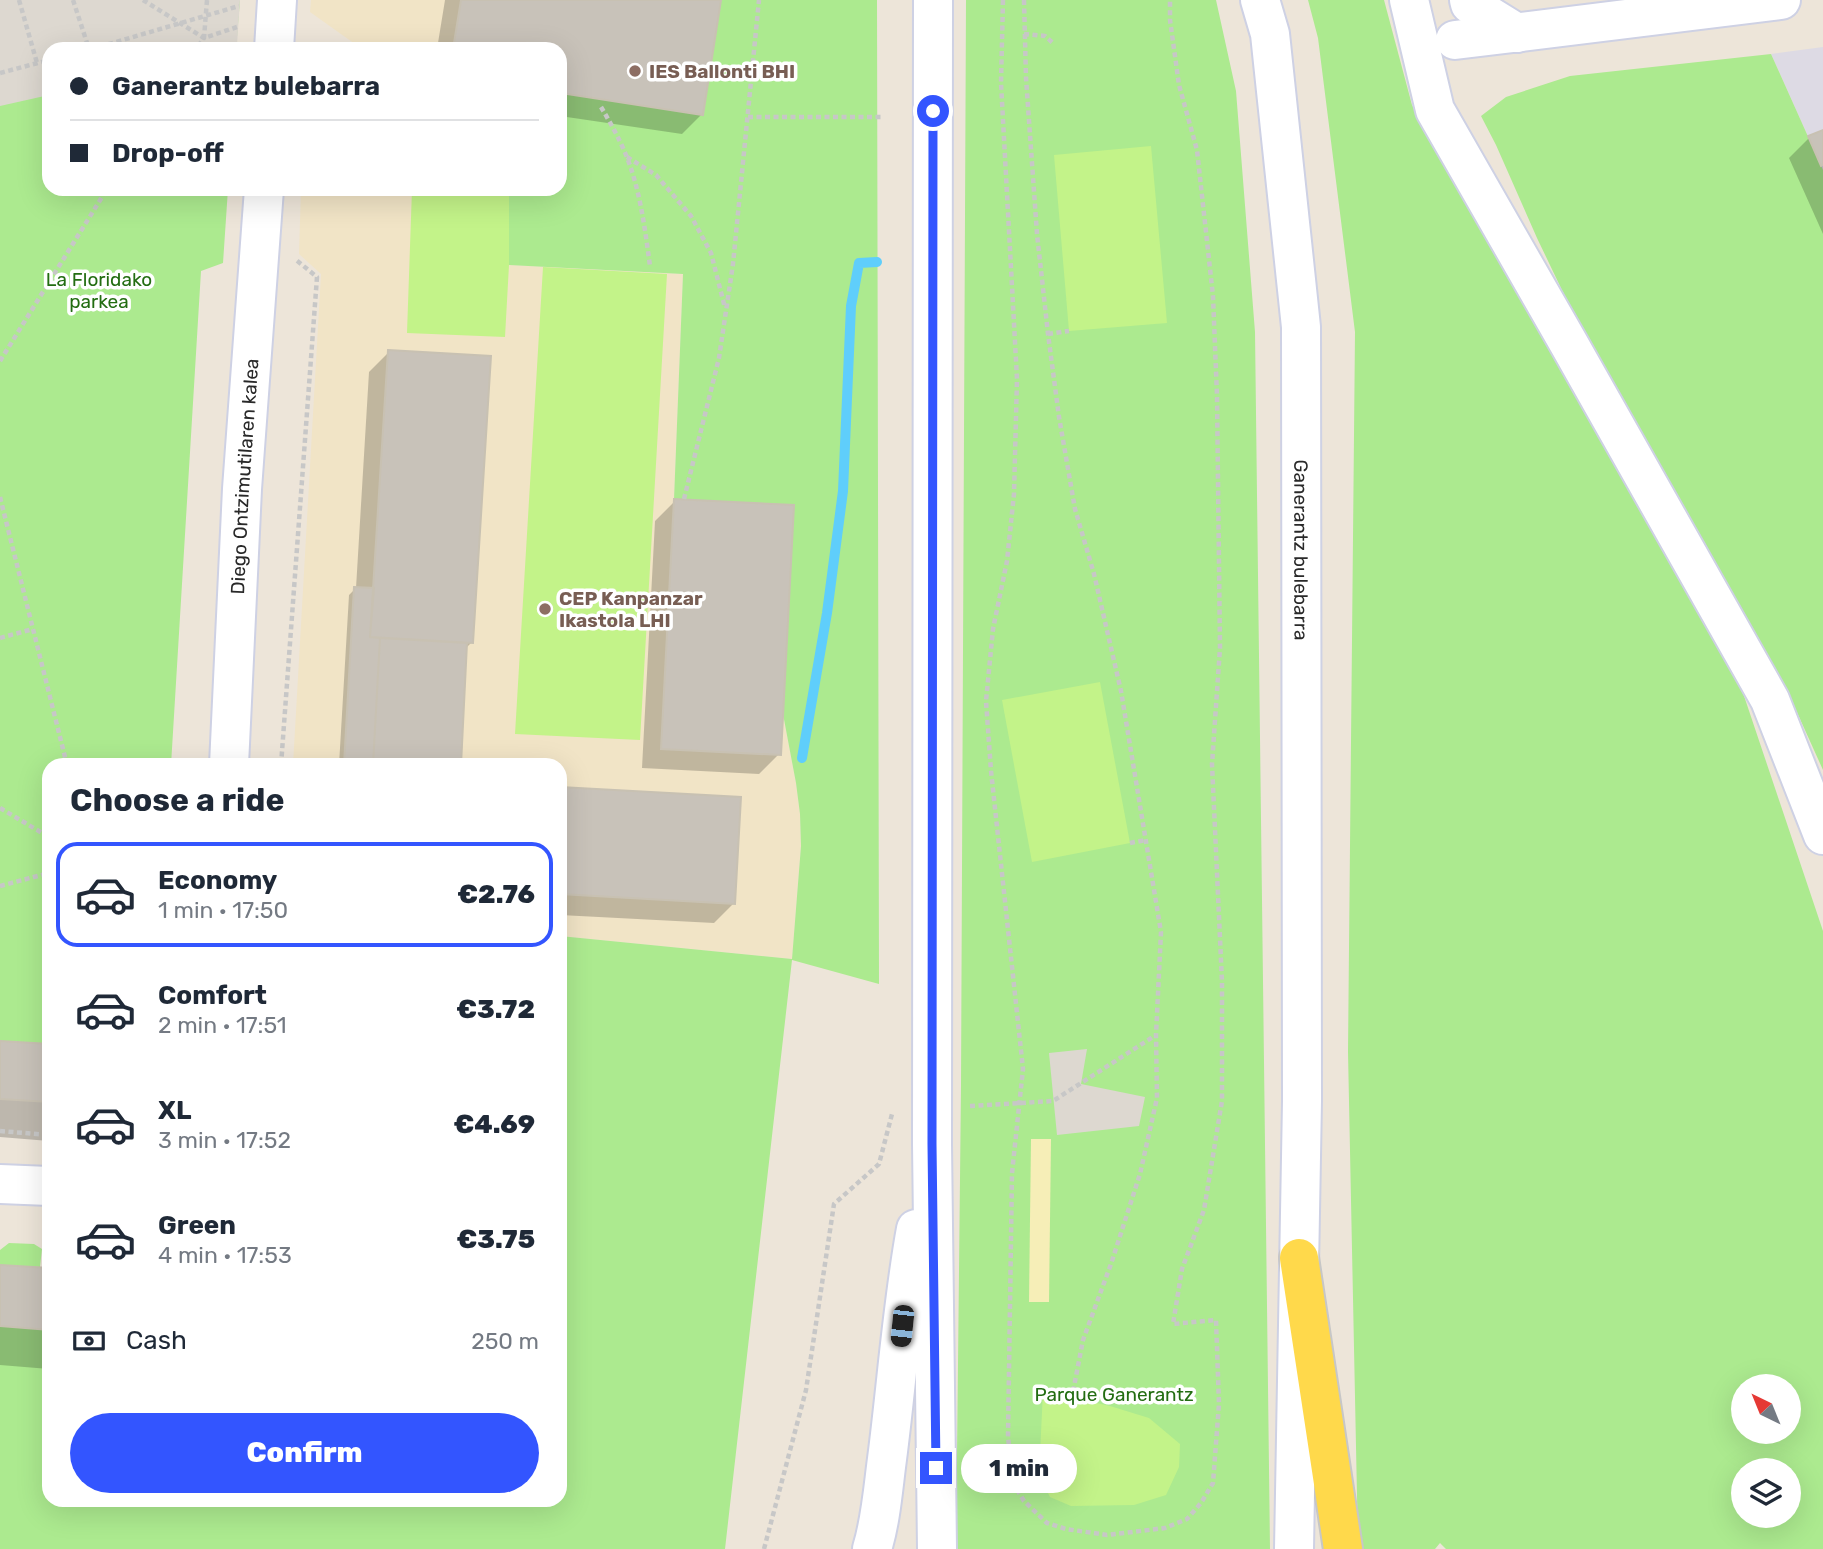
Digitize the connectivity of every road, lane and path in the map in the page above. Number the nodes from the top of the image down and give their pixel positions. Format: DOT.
graph roads {
  1 [pos="19,0"];
  2 [pos="73,0"];
  3 [pos="143,0"];
  4 [pos="207,0"];
  5 [pos="759,0"];
  6 [pos="933,0"];
  7 [pos="1003,0"];
  8 [pos="1024,0"];
  9 [pos="1170,0"];
  10 [pos="1260,0"];
  11 [pos="1409,0"];
  12 [pos="1469,0"];
  13 [pos="1781,0"];
  14 [pos="260,2"];
  15 [pos="205,16"];
  16 [pos="181,23"];
  17 [pos="242,26"];
  18 [pos="1517,33"];
  19 [pos="1024,34"];
  20 [pos="204,38"];
  21 [pos="1455,40"];
  22 [pos="88,42"];
  23 [pos="114,42"];
  24 [pos="201,42"];
  25 [pos="272,42"];
  26 [pos="1053,43"];
  27 [pos="42,62"];
  28 [pos="37,63"];
  29 [pos="0,73"];
  30 [pos="601,107"];
  31 [pos="748,117"];
  32 [pos="884,117"];
  33 [pos="627,157"];
  34 [pos="103,196"];
  35 [pos="263,196"];
  36 [pos="291,256"];
  37 [pos="650,266"];
  38 [pos="726,312"];
  39 [pos="1069,331"];
  40 [pos="1048,334"];
  41 [pos="0,361"];
  42 [pos="0,497"];
  43 [pos="684,499"];
  44 [pos="33,629"];
  45 [pos="0,638"];
  46 [pos="65,758"];
  47 [pos="229,758"];
  48 [pos="282,758"];
  49 [pos="0,808"];
  50 [pos="42,833"];
  51 [pos="1823,835"];
  52 [pos="1146,841"];
  53 [pos="1130,843"];
  54 [pos="42,875"];
  55 [pos="0,886"];
  56 [pos="1156,1035"];
  57 [pos="1019,1103"];
  58 [pos="893,1109"];
  59 [pos="932,1127"];
  60 [pos="0,1131"];
  61 [pos="42,1134"];
  62 [pos="0,1184"];
  63 [pos="42,1186"];
  64 [pos="1299,1258"];
  65 [pos="1072,1397"];
  66 [pos="764,1549"];
  67 [pos="872,1549"];
  68 [pos="937,1549"];
  69 [pos="1294,1549"];
  70 [pos="1343,1549"];
  1 -- 28 [label="path"];
  2 -- 22 [label="path"];
  3 -- 16 [label="path"];
  4 -- 15 [label="path"];
  5 -- 31 [label="path"];
  6 -- 59 [label="street"];
  7 -- 57 [label="path"];
  8 -- 19 [label="path"];
  9 -- 57 [label="path"];
  10 -- 64 [label="street, Ganerantz bulebarra"];
  11 -- 51 [label="street"];
  12 -- 18 [label="street"];
  13 -- 18 [label="street"];
  14 -- 15 [label="path"];
  14 -- 25 [label="street"];
  15 -- 16 [label="path"];
  15 -- 20 [label="path"];
  16 -- 20 [label="path"];
  16 -- 23 [label="path"];
  17 -- 20 [label="path"];
  18 -- 21 [label="street"];
  19 -- 26 [label="path"];
  19 -- 40 [label="path"];
  20 -- 24 [label="path"];
  27 -- 28 [label="path"];
  28 -- 29 [label="path"];
  30 -- 33 [label="path"];
  31 -- 32 [label="path"];
  31 -- 38 [label="path"];
  33 -- 37 [label="path"];
  33 -- 38 [label="path"];
  34 -- 41 [label="path"];
  35 -- 47 [label="street, Diego Ontzimutilaren kalea"];
  36 -- 48 [label="path"];
  38 -- 43 [label="path"];
  39 -- 40 [label="path"];
  40 -- 52 [label="path"];
  42 -- 44 [label="path"];
  44 -- 45 [label="path"];
  44 -- 46 [label="path"];
  49 -- 50 [label="path"];
  52 -- 53 [label="path"];
  52 -- 56 [label="path"];
  54 -- 55 [label="path"];
  56 -- 57 [label="path"];
  56 -- 65 [label="path"];
  57 -- 59 [label="path"];
  58 -- 66 [label="path"];
  59 -- 67 [label="street"];
  59 -- 68 [label="street"];
  60 -- 61 [label="path"];
  62 -- 63 [label="street"];
  64 -- 69 [label="street, Ganerantz bulebarra"];
  64 -- 70 [label="main road"];
}
